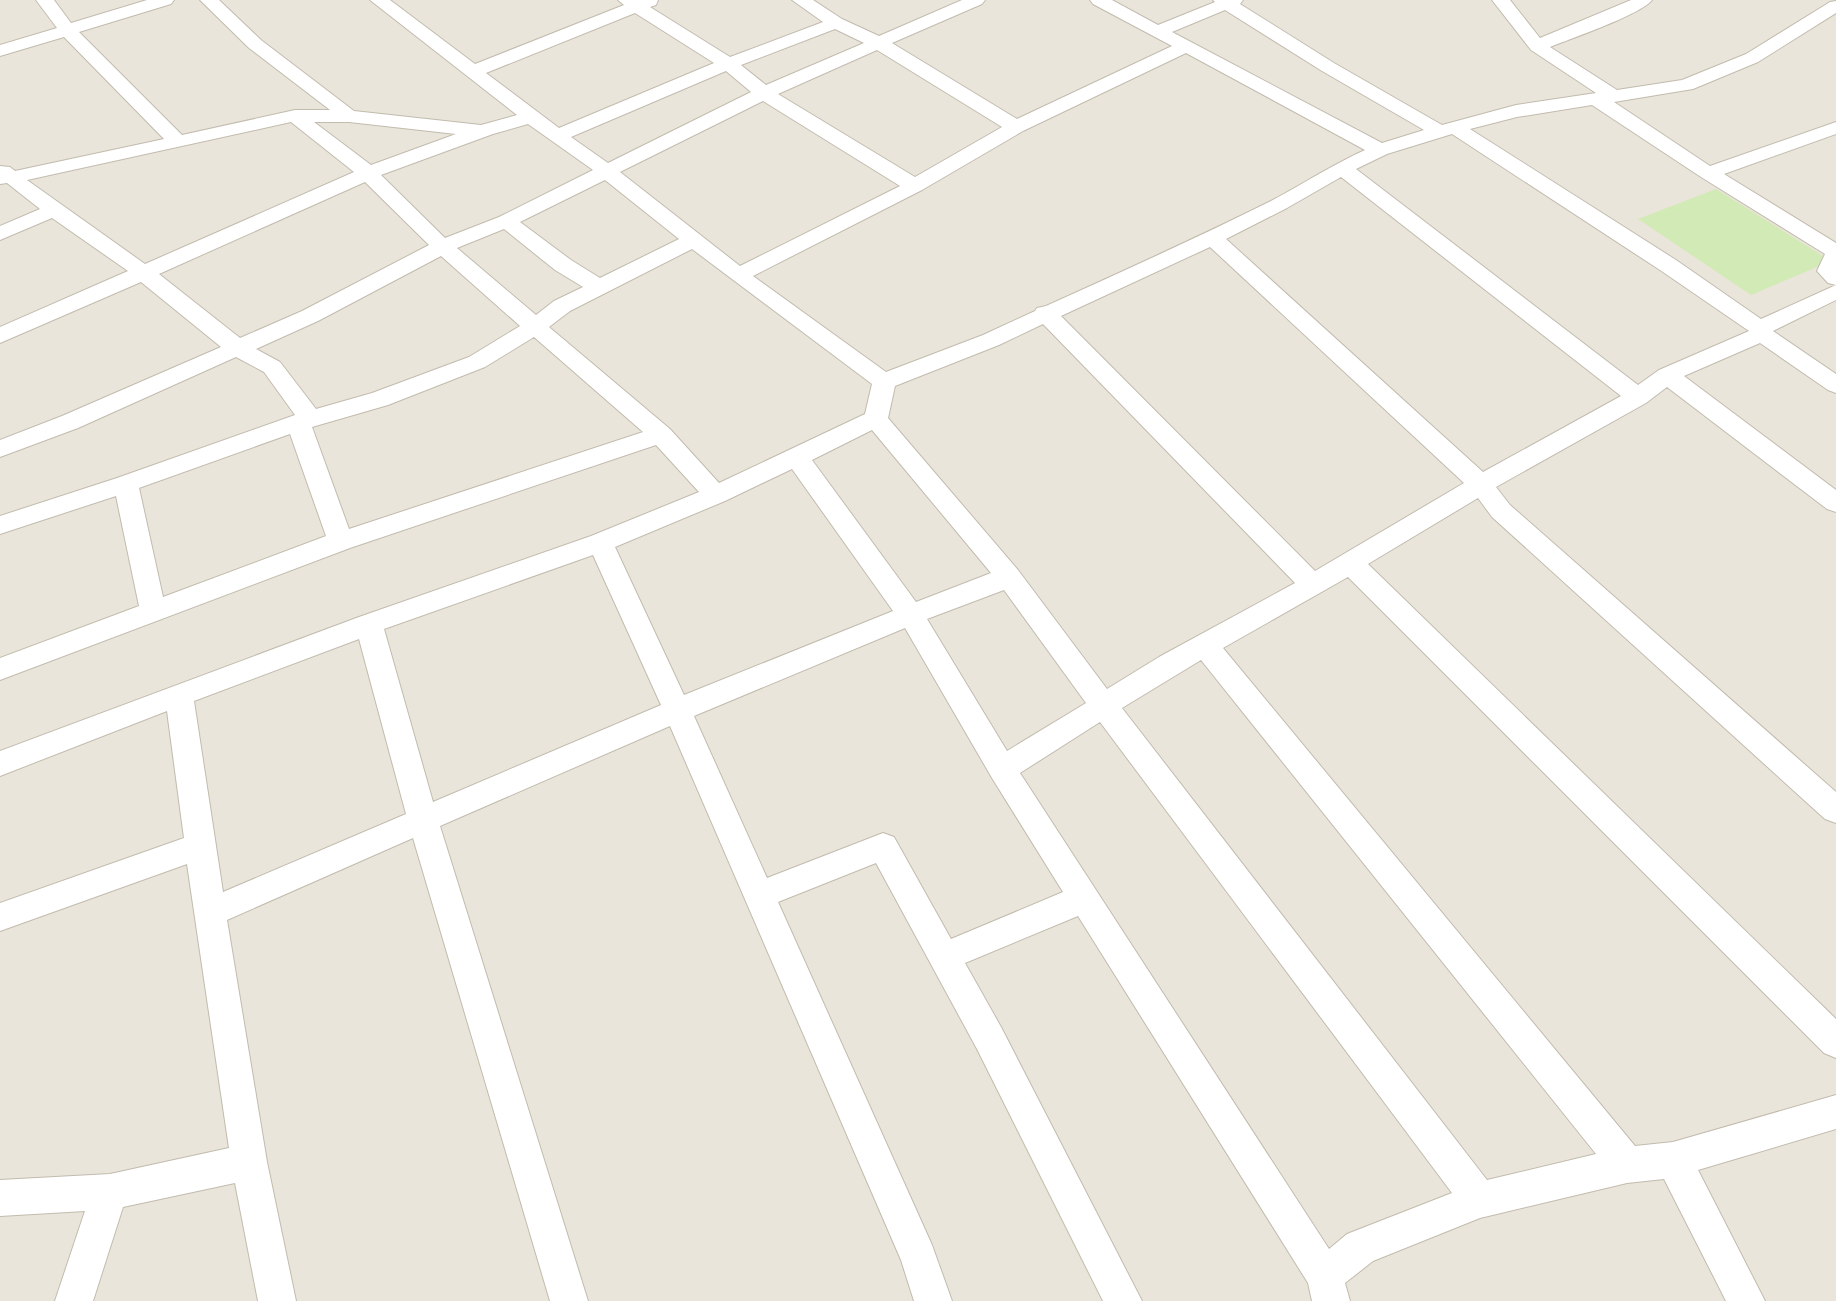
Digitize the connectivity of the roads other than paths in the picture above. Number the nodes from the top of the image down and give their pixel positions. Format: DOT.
graph roads {
  1 [pos="45,0"];
  2 [pos="165,0"];
  3 [pos="209,0"];
  4 [pos="379,0"];
  5 [pos="801,0"];
  6 [pos="976,0"];
  7 [pos="1099,0"];
  8 [pos="1501,0"];
  9 [pos="1643,0"];
  10 [pos="1227,1"];
  11 [pos="638,2"];
  12 [pos="1834,11"];
  13 [pos="836,23"];
  14 [pos="68,31"];
  15 [pos="1158,31"];
  16 [pos="877,42"];
  17 [pos="1186,46"];
  18 [pos="1537,46"];
  19 [pos="0,51"];
  20 [pos="728,64"];
  21 [pos="472,72"];
  22 [pos="764,93"];
  23 [pos="1605,98"];
  24 [pos="295,116"];
  25 [pos="349,116"];
  26 [pos="531,117"];
  27 [pos="1016,127"];
  28 [pos="1836,128"];
  29 [pos="1447,129"];
  30 [pos="486,130"];
  31 [pos="556,136"];
  32 [pos="177,141"];
  33 [pos="1380,150"];
  34 [pos="1342,168"];
  35 [pos="608,172"];
  36 [pos="368,173"];
  37 [pos="1708,173"];
  38 [pos="4,175"];
  39 [pos="915,186"];
  40 [pos="54,210"];
  41 [pos="506,221"];
  42 [pos="0,234"];
  43 [pos="1212,238"];
  44 [pos="694,240"];
  45 [pos="443,247"];
  46 [pos="1836,253"];
  47 [pos="143,272"];
  48 [pos="738,275"];
  49 [pos="1836,278"];
  50 [pos="600,288"];
  51 [pos="1836,292"];
  52 [pos="1045,313"];
  53 [pos="536,326"];
  54 [pos="1761,331"];
  55 [pos="0,336"];
  56 [pos="237,348"];
  57 [pos="1667,375"];
  58 [pos="884,382"];
  59 [pos="1836,385"];
  60 [pos="1638,397"];
  61 [pos="876,419"];
  62 [pos="305,420"];
  63 [pos="661,435"];
  64 [pos="0,449"];
  65 [pos="796,456"];
  66 [pos="126,484"];
  67 [pos="1482,484"];
  68 [pos="716,495"];
  69 [pos="1836,503"];
  70 [pos="0,525"];
  71 [pos="341,541"];
  72 [pos="600,543"];
  73 [pos="1350,563"];
  74 [pos="1009,576"];
  75 [pos="1313,585"];
  76 [pos="153,611"];
  77 [pos="910,614"];
  78 [pos="369,624"];
  79 [pos="1205,645"];
  80 [pos="0,669"];
  81 [pos="179,695"];
  82 [pos="1104,706"];
  83 [pos="677,710"];
  84 [pos="0,764"];
  85 [pos="1002,769"];
  86 [pos="1836,810"];
  87 [pos="423,821"];
  88 [pos="200,846"];
  89 [pos="758,896"];
  90 [pos="1085,898"];
  91 [pos="211,912"];
  92 [pos="0,917"];
  93 [pos="944,957"];
  94 [pos="1836,1042"];
  95 [pos="1836,1112"];
  96 [pos="1673,1160"];
  97 [pos="249,1162"];
  98 [pos="1626,1165"];
  99 [pos="110,1192"];
  100 [pos="0,1198"];
  101 [pos="1480,1200"];
  102 [pos="1328,1289"];
  103 [pos="74,1301"];
  104 [pos="277,1301"];
  105 [pos="569,1301"];
  106 [pos="934,1301"];
  107 [pos="1123,1301"];
  108 [pos="1746,1301"];
  1 -- 14 [label="street"];
  2 -- 14 [label="street"];
  3 -- 25 [label="street"];
  4 -- 21 [label="street"];
  5 -- 13 [label="street"];
  6 -- 16 [label="street"];
  7 -- 15 [label="street"];
  8 -- 18 [label="street"];
  9 -- 18 [label="street"];
  10 -- 15 [label="street"];
  10 -- 29 [label="street"];
  11 -- 20 [label="street"];
  11 -- 21 [label="street"];
  12 -- 23 [label="street"];
  13 -- 16 [label="street"];
  13 -- 20 [label="street"];
  14 -- 19 [label="street"];
  14 -- 32 [label="street"];
  15 -- 17 [label="street"];
  16 -- 22 [label="street"];
  16 -- 27 [label="street"];
  17 -- 27 [label="street"];
  17 -- 33 [label="street"];
  18 -- 23 [label="street"];
  20 -- 22 [label="street"];
  20 -- 31 [label="street"];
  21 -- 26 [label="street"];
  22 -- 35 [label="street"];
  22 -- 39 [label="street"];
  23 -- 29 [label="street"];
  23 -- 37 [label="street"];
  24 -- 25 [label="street"];
  24 -- 32 [label="street"];
  24 -- 36 [label="street"];
  25 -- 30 [label="street"];
  26 -- 30 [label="street"];
  26 -- 31 [label="street"];
  27 -- 39 [label="street"];
  28 -- 37 [label="street"];
  29 -- 33 [label="street"];
  29 -- 54 [label="street"];
  30 -- 36 [label="street"];
  31 -- 35 [label="street"];
  32 -- 38 [label="street"];
  33 -- 34 [label="street"];
  34 -- 43 [label="street"];
  34 -- 60 [label="street"];
  35 -- 41 [label="street"];
  35 -- 44 [label="street"];
  36 -- 45 [label="street"];
  36 -- 47 [label="street"];
  37 -- 46 [label="street"];
  38 -- 40 [label="street"];
  39 -- 48 [label="street"];
  40 -- 42 [label="street"];
  40 -- 47 [label="street"];
  41 -- 45 [label="street"];
  41 -- 50 [label="street"];
  43 -- 52 [label="street"];
  43 -- 67 [label="street"];
  44 -- 48 [label="street"];
  44 -- 50 [label="street"];
  45 -- 53 [label="street"];
  45 -- 56 [label="street"];
  46 -- 49 [label="street"];
  47 -- 55 [label="street"];
  47 -- 56 [label="street"];
  48 -- 58 [label="street"];
  50 -- 53 [label="street"];
  51 -- 54 [label="street"];
  52 -- 58 [label="street"];
  52 -- 75 [label="street"];
  53 -- 62 [label="street"];
  53 -- 63 [label="street"];
  54 -- 57 [label="street"];
  54 -- 59 [label="street"];
  56 -- 62 [label="street"];
  56 -- 64 [label="street"];
  57 -- 60 [label="street"];
  57 -- 69 [label="street"];
  58 -- 61 [label="street"];
  60 -- 67 [label="street"];
  61 -- 65 [label="street"];
  61 -- 74 [label="street"];
  62 -- 66 [label="street"];
  62 -- 71 [label="street"];
  63 -- 68 [label="street"];
  63 -- 71 [label="street"];
  65 -- 68 [label="street"];
  65 -- 77 [label="street"];
  66 -- 70 [label="street"];
  66 -- 76 [label="street"];
  67 -- 73 [label="street"];
  67 -- 86 [label="street"];
  68 -- 72 [label="street"];
  71 -- 76 [label="street"];
  72 -- 78 [label="street"];
  72 -- 83 [label="street"];
  73 -- 75 [label="street"];
  73 -- 94 [label="street"];
  74 -- 77 [label="street"];
  74 -- 82 [label="street"];
  75 -- 79 [label="street"];
  76 -- 80 [label="street"];
  77 -- 83 [label="street"];
  77 -- 85 [label="street"];
  78 -- 81 [label="street"];
  78 -- 87 [label="street"];
  79 -- 82 [label="street"];
  79 -- 98 [label="street"];
  81 -- 84 [label="street"];
  81 -- 88 [label="street"];
  82 -- 85 [label="street"];
  82 -- 101 [label="street"];
  83 -- 87 [label="street"];
  83 -- 89 [label="street"];
  85 -- 90 [label="street"];
  87 -- 91 [label="street"];
  87 -- 105 [label="street"];
  88 -- 91 [label="street"];
  88 -- 92 [label="street"];
  89 -- 93 [label="street"];
  89 -- 106 [label="street"];
  90 -- 93 [label="street"];
  90 -- 102 [label="street"];
  91 -- 97 [label="street"];
  93 -- 107 [label="street"];
  95 -- 96 [label="street"];
  96 -- 98 [label="street"];
  96 -- 108 [label="street"];
  97 -- 99 [label="street"];
  97 -- 104 [label="street"];
  98 -- 101 [label="street"];
  99 -- 100 [label="street"];
  99 -- 103 [label="street"];
  101 -- 102 [label="street"];
}
